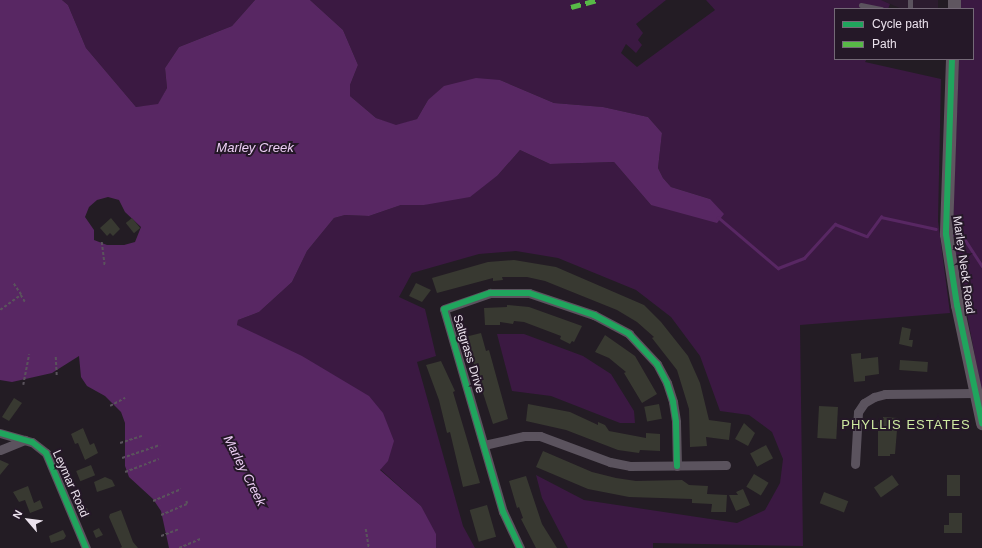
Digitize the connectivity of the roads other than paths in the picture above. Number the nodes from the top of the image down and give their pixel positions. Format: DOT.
graph roads {
  1 [pos="861,4"];
  2 [pos="878,8"];
  3 [pos="952,60"];
  4 [pos="975,393"];
  5 [pos="982,423"];
  6 [pos="0,432"];
  7 [pos="25,440"];
  8 [pos="484,445"];
  9 [pos="0,450"];
  10 [pos="855,464"];
  11 [pos="677,466"];
  12 [pos="726,466"];
  13 [pos="86,548"];
  14 [pos="520,548"];
  1 -- 2 [label="lane"];
  3 -- 4 [label="street, Marley Neck Road"];
  4 -- 5 [label="street, Marley Neck Road"];
  4 -- 10 [label="street"];
  6 -- 7 [label="street, Leymar Road"];
  7 -- 9 [label="street"];
  7 -- 13 [label="street, Leymar Road"];
  8 -- 11 [label="street"];
  8 -- 11 [label="street, Saltgrass Drive"];
  8 -- 14 [label="street, Saltgrass Drive"];
  11 -- 12 [label="street"];
}
